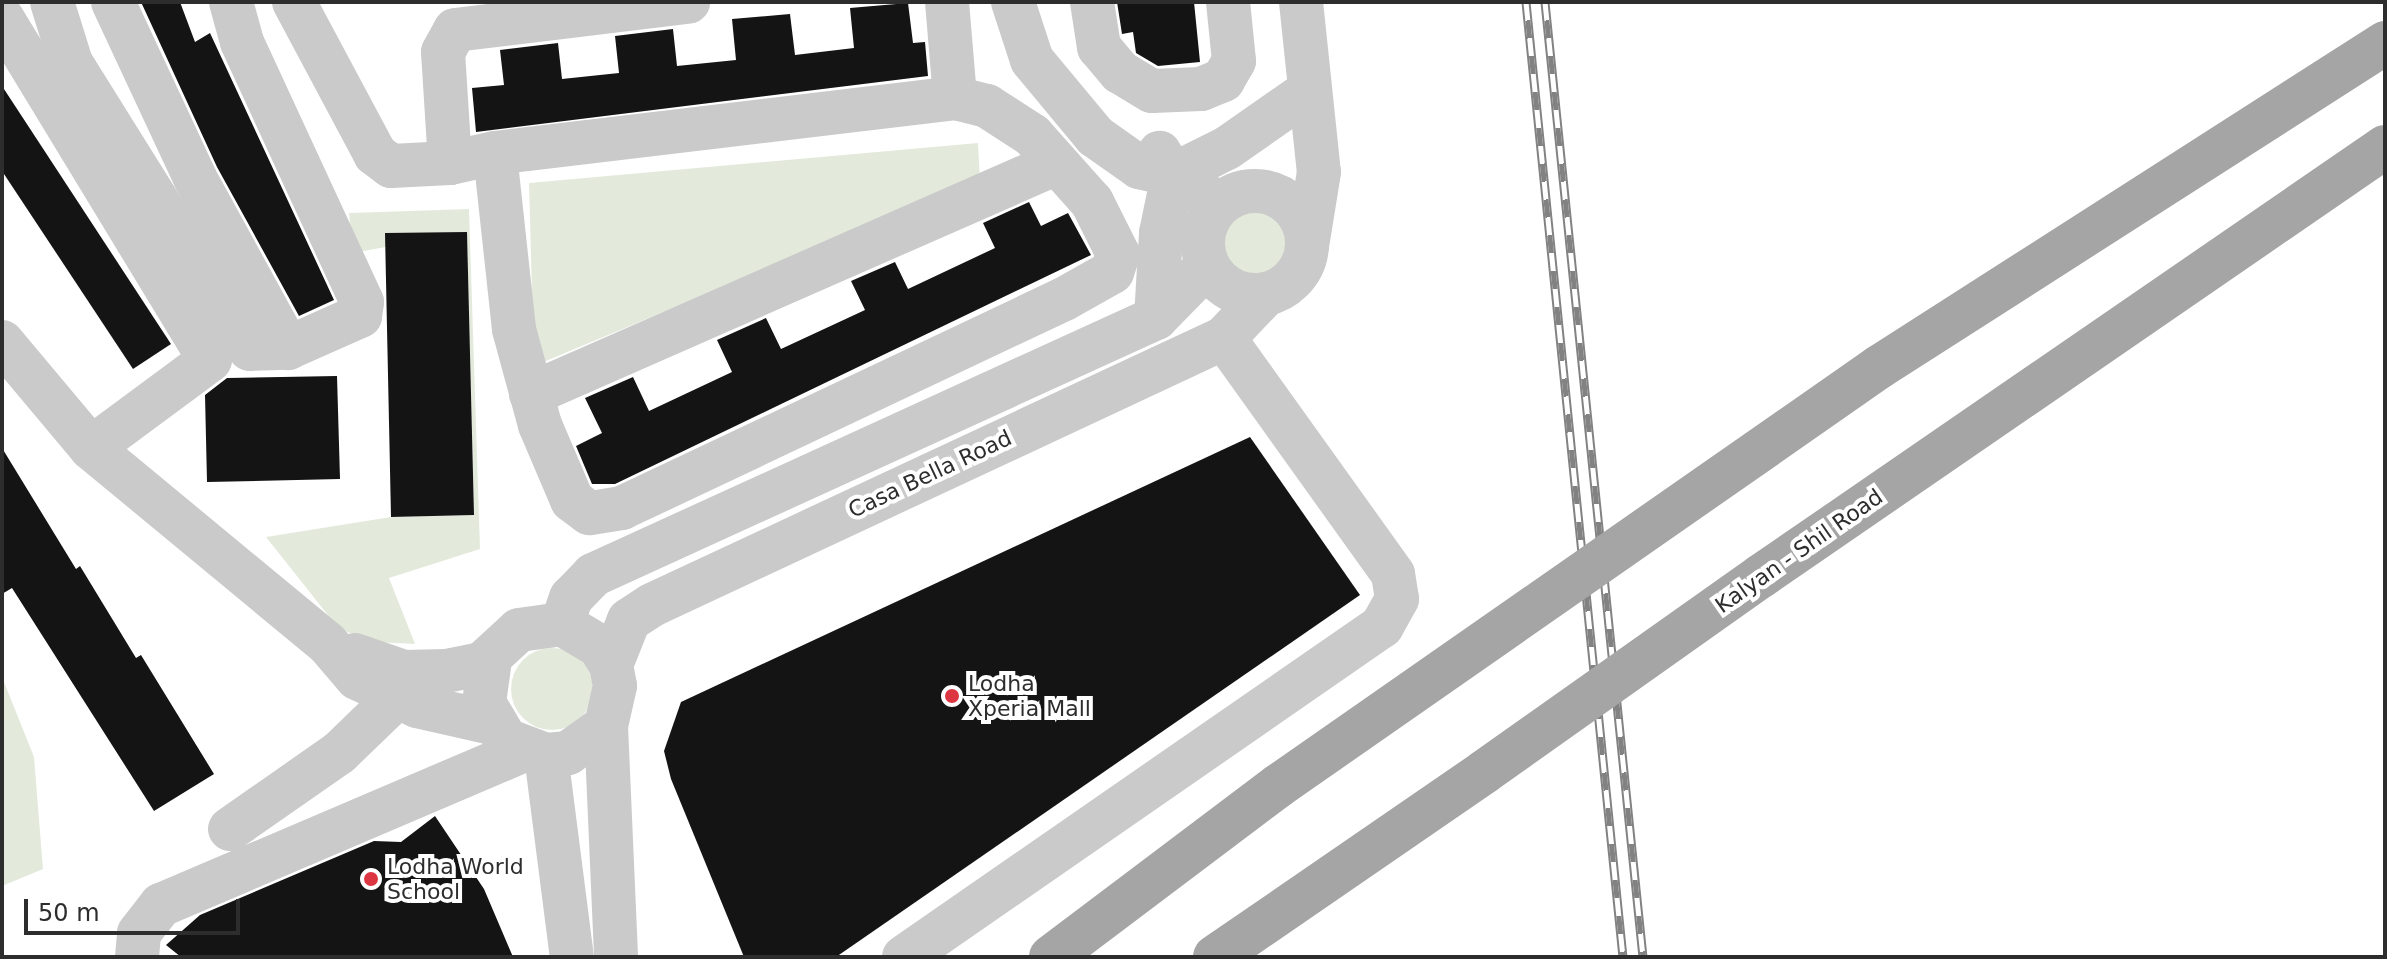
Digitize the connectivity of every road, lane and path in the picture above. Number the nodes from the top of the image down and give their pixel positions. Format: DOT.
graph roads {
  1 [pos="52,2"];
  2 [pos="113,2"];
  3 [pos="231,2"];
  4 [pos="294,2"];
  5 [pos="688,2"];
  6 [pos="947,2"];
  7 [pos="1013,2"];
  8 [pos="1092,2"];
  9 [pos="1228,2"];
  10 [pos="1301,2"];
  11 [pos="2,18"];
  12 [pos="2385,43"];
  13 [pos="1310,90"];
  14 [pos="955,98"];
  15 [pos="2385,147"];
  16 [pos="495,153"];
  17 [pos="450,163"];
  18 [pos="1057,163"];
  19 [pos="1173,175"];
  20 [pos="1232,197"];
  21 [pos="1307,251"];
  22 [pos="1207,266"];
  23 [pos="1266,294"];
  24 [pos="1156,318"];
  25 [pos="1224,338"];
  26 [pos="2,342"];
  27 [pos="288,348"];
  28 [pos="531,394"];
  29 [pos="91,448"];
  30 [pos="562,624"];
  31 [pos="327,643"];
  32 [pos="490,659"];
  33 [pos="611,665"];
  34 [pos="396,698"];
  35 [pos="606,726"];
  36 [pos="521,743"];
  37 [pos="230,829"];
  38 [pos="137,957"];
  39 [pos="572,957"];
  40 [pos="616,957"];
  41 [pos="904,957"];
  42 [pos="1051,957"];
  43 [pos="1215,957"];
  1 -- 27 [label="street"];
  2 -- 27 [label="street"];
  3 -- 27 [label="street"];
  4 -- 17 [label="street"];
  5 -- 17 [label="street"];
  6 -- 14 [label="street"];
  7 -- 19 [label="street"];
  8 -- 9 [label="street"];
  10 -- 13 [label="street, Casa Bella Road"];
  11 -- 29 [label="street"];
  12 -- 42 [label="main road, bridge"];
  13 -- 19 [label="street"];
  13 -- 20 [label="street"];
  13 -- 21 [label="street, Casa Bella Road"];
  14 -- 16 [label="street"];
  14 -- 18 [label="street"];
  15 -- 43 [label="main road, Kalyan - Shil Road, bridge"];
  16 -- 17 [label="street"];
  16 -- 28 [label="street"];
  18 -- 28 [label="street"];
  18 -- 28 [label="street"];
  19 -- 20 [label="street"];
  19 -- 24 [label="street"];
  20 -- 21 [label="street"];
  20 -- 22 [label="street"];
  21 -- 23 [label="street, Casa Bella Road"];
  22 -- 23 [label="street"];
  22 -- 24 [label="street"];
  23 -- 25 [label="street, Casa Bella Road"];
  24 -- 30 [label="street"];
  25 -- 33 [label="street, Casa Bella Road"];
  25 -- 41 [label="street"];
  26 -- 29 [label="street"];
  29 -- 31 [label="street"];
  30 -- 32 [label="street"];
  30 -- 33 [label="street"];
  31 -- 32 [label="street"];
  31 -- 34 [label="street"];
  32 -- 36 [label="street"];
  33 -- 35 [label="street, Casa Bella Road"];
  34 -- 36 [label="street"];
  34 -- 37 [label="street"];
  35 -- 36 [label="street"];
  35 -- 40 [label="street, Casa Bella Road"];
  36 -- 38 [label="street"];
  36 -- 39 [label="street"];
}
